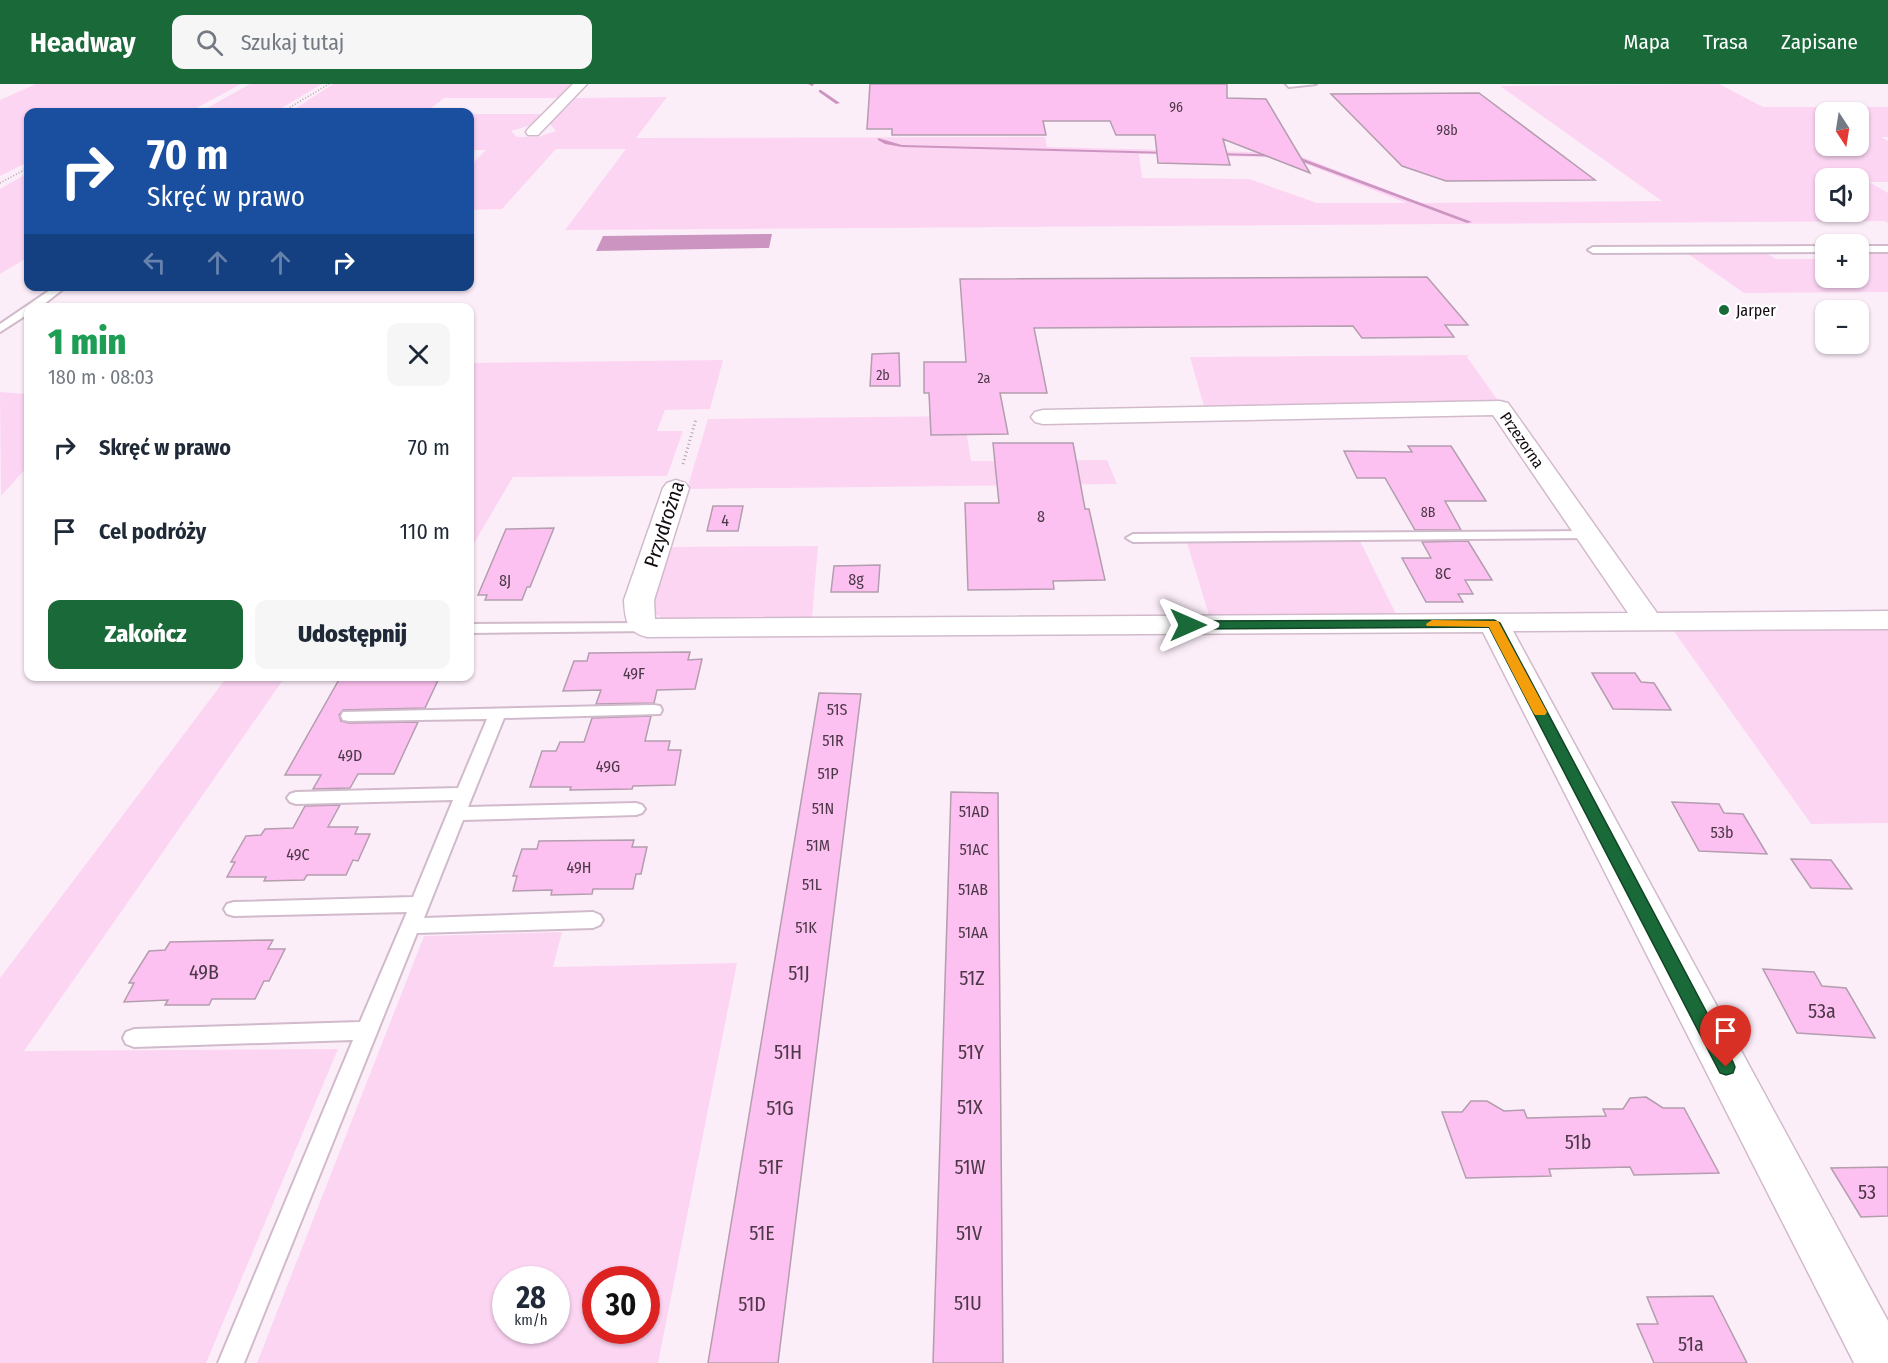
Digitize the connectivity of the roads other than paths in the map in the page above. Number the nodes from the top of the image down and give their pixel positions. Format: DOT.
graph roads {
  1 [pos="580,84"];
  2 [pos="1313,84"];
  3 [pos="1288,85"];
  4 [pos="533,132"];
  5 [pos="1593,249"];
  6 [pos="1815,249"];
  7 [pos="1869,249"];
  8 [pos="1888,249"];
  9 [pos="56,291"];
  10 [pos="39,303"];
  11 [pos="24,313"];
  12 [pos="0,329"];
  13 [pos="1043,417"];
  14 [pos="676,488"];
  15 [pos="1588,535"];
  16 [pos="1133,538"];
  17 [pos="1888,620"];
  18 [pos="1649,622"];
  19 [pos="1494,623"];
  20 [pos="646,628"];
  21 [pos="474,629"];
  22 [pos="654,710"];
  23 [pos="498,713"];
  24 [pos="349,716"];
  25 [pos="464,794"];
  26 [pos="296,798"];
  27 [pos="636,809"];
  28 [pos="456,814"];
  29 [pos="419,904"];
  30 [pos="234,909"];
  31 [pos="593,920"];
  32 [pos="411,926"];
  33 [pos="368,1031"];
  34 [pos="134,1038"];
  35 [pos="231,1363"];
  36 [pos="1882,1363"];
  1 -- 4 [label="street"];
  2 -- 3 [label="lane"];
  5 -- 6 [label="lane"];
  7 -- 8 [label="lane"];
  9 -- 10 [label="lane"];
  11 -- 12 [label="lane"];
  13 -- 15 [label="street, Przezorna"];
  14 -- 20 [label="street, Przydrożna"];
  15 -- 16 [label="lane"];
  15 -- 18 [label="street, Przezorna"];
  17 -- 18 [label="street"];
  18 -- 19 [label="street"];
  19 -- 20 [label="street"];
  19 -- 36 [label="street"];
  20 -- 21 [label="lane"];
  22 -- 23 [label="lane"];
  23 -- 24 [label="lane"];
  23 -- 25 [label="lane"];
  25 -- 26 [label="lane"];
  25 -- 28 [label="lane"];
  27 -- 28 [label="lane"];
  28 -- 29 [label="lane"];
  29 -- 30 [label="lane"];
  29 -- 32 [label="lane"];
  31 -- 32 [label="lane"];
  32 -- 33 [label="lane"];
  33 -- 34 [label="lane"];
  33 -- 35 [label="lane"];
}
